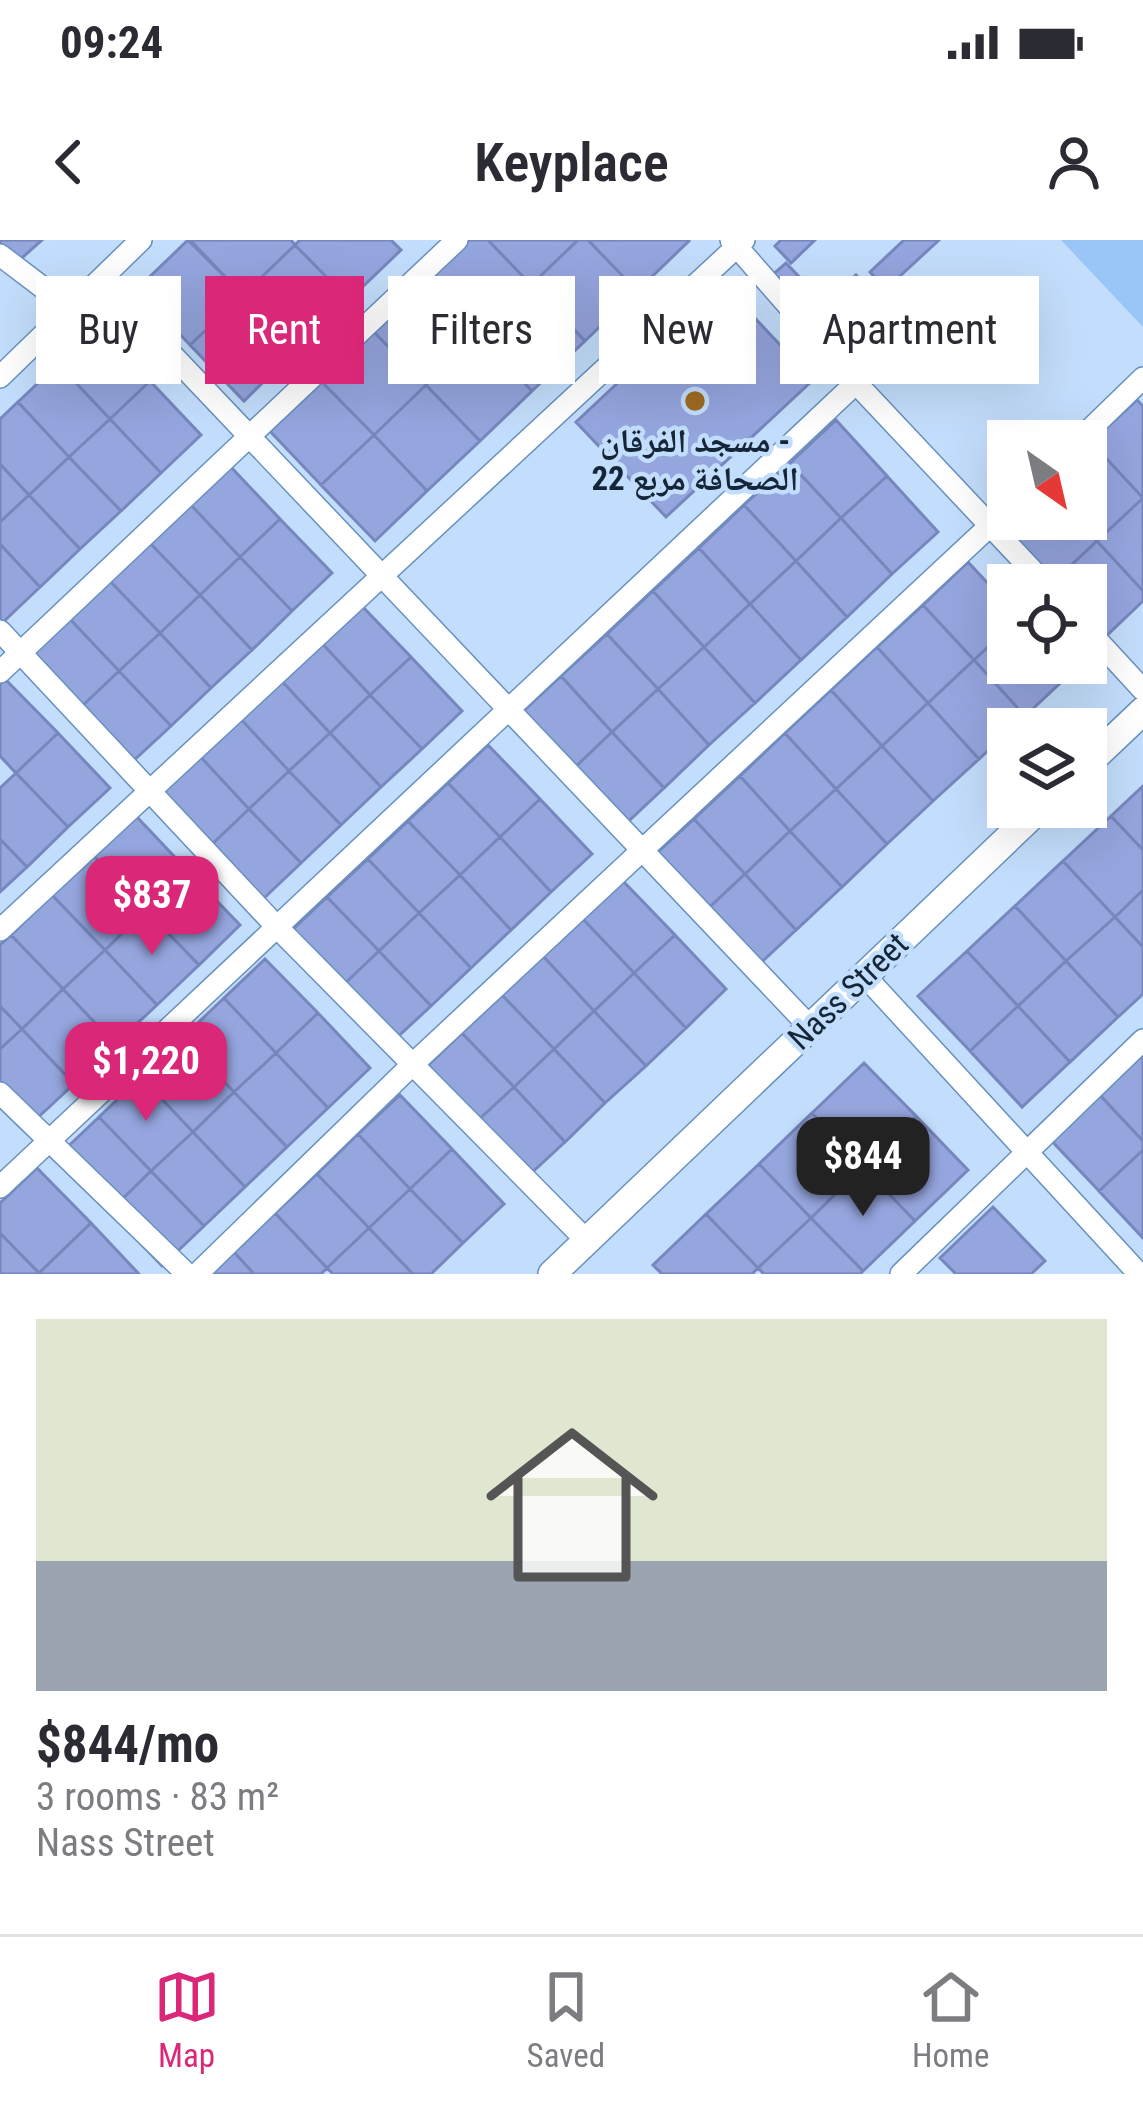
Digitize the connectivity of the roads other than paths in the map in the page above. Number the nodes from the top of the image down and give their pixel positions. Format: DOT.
graph roads {
  1 [pos="141,240"];
  2 [pos="457,240"];
  3 [pos="737,242"];
  4 [pos="0,255"];
  5 [pos="107,276"];
  6 [pos="36,282"];
  7 [pos="780,293"];
  8 [pos="36,342"];
  9 [pos="181,364"];
  10 [pos="0,377"];
  11 [pos="1143,378"];
  12 [pos="854,384"];
  13 [pos="858,384"];
  14 [pos="1100,420"];
  15 [pos="251,438"];
  16 [pos="987,506"];
  17 [pos="987,530"];
  18 [pos="380,574"];
  19 [pos="0,631"];
  20 [pos="1107,651"];
  21 [pos="21,652"];
  22 [pos="0,672"];
  23 [pos="1143,690"];
  24 [pos="508,709"];
  25 [pos="1143,711"];
  26 [pos="1107,745"];
  27 [pos="150,790"];
  28 [pos="1019,828"];
  29 [pos="641,849"];
  30 [pos="276,926"];
  31 [pos="0,930"];
  32 [pos="864,975"];
  33 [pos="810,1027"];
  34 [pos="1143,1040"];
  35 [pos="413,1064"];
  36 [pos="0,1093"];
  37 [pos="50,1143"];
  38 [pos="1028,1154"];
  39 [pos="0,1187"];
  40 [pos="586,1240"];
  41 [pos="187,1274"];
  42 [pos="197,1274"];
  43 [pos="552,1274"];
  44 [pos="901,1274"];
  45 [pos="1138,1274"];
  1 -- 5 [label="street"];
  2 -- 15 [label="street"];
  3 -- 7 [label="street"];
  3 -- 18 [label="street"];
  4 -- 6 [label="street"];
  8 -- 10 [label="street"];
  9 -- 15 [label="street"];
  11 -- 14 [label="street"];
  12 -- 24 [label="street"];
  13 -- 16 [label="street"];
  15 -- 18 [label="street"];
  15 -- 21 [label="street"];
  17 -- 29 [label="street"];
  18 -- 24 [label="street"];
  18 -- 27 [label="street"];
  19 -- 21 [label="street"];
  20 -- 23 [label="street"];
  21 -- 22 [label="street"];
  21 -- 27 [label="street"];
  24 -- 29 [label="street"];
  24 -- 30 [label="street"];
  25 -- 26 [label="street"];
  27 -- 30 [label="street"];
  27 -- 31 [label="street"];
  28 -- 32 [label="street, Nass Street"];
  29 -- 33 [label="street"];
  29 -- 35 [label="street"];
  30 -- 35 [label="street"];
  30 -- 37 [label="street"];
  32 -- 33 [label="street, Nass Street"];
  32 -- 38 [label="street"];
  33 -- 40 [label="street, Nass Street"];
  34 -- 38 [label="street"];
  35 -- 40 [label="street"];
  35 -- 42 [label="street"];
  36 -- 37 [label="street"];
  37 -- 39 [label="street"];
  37 -- 41 [label="street"];
  38 -- 44 [label="street"];
  38 -- 45 [label="street"];
  40 -- 43 [label="street, Nass Street"];
}
